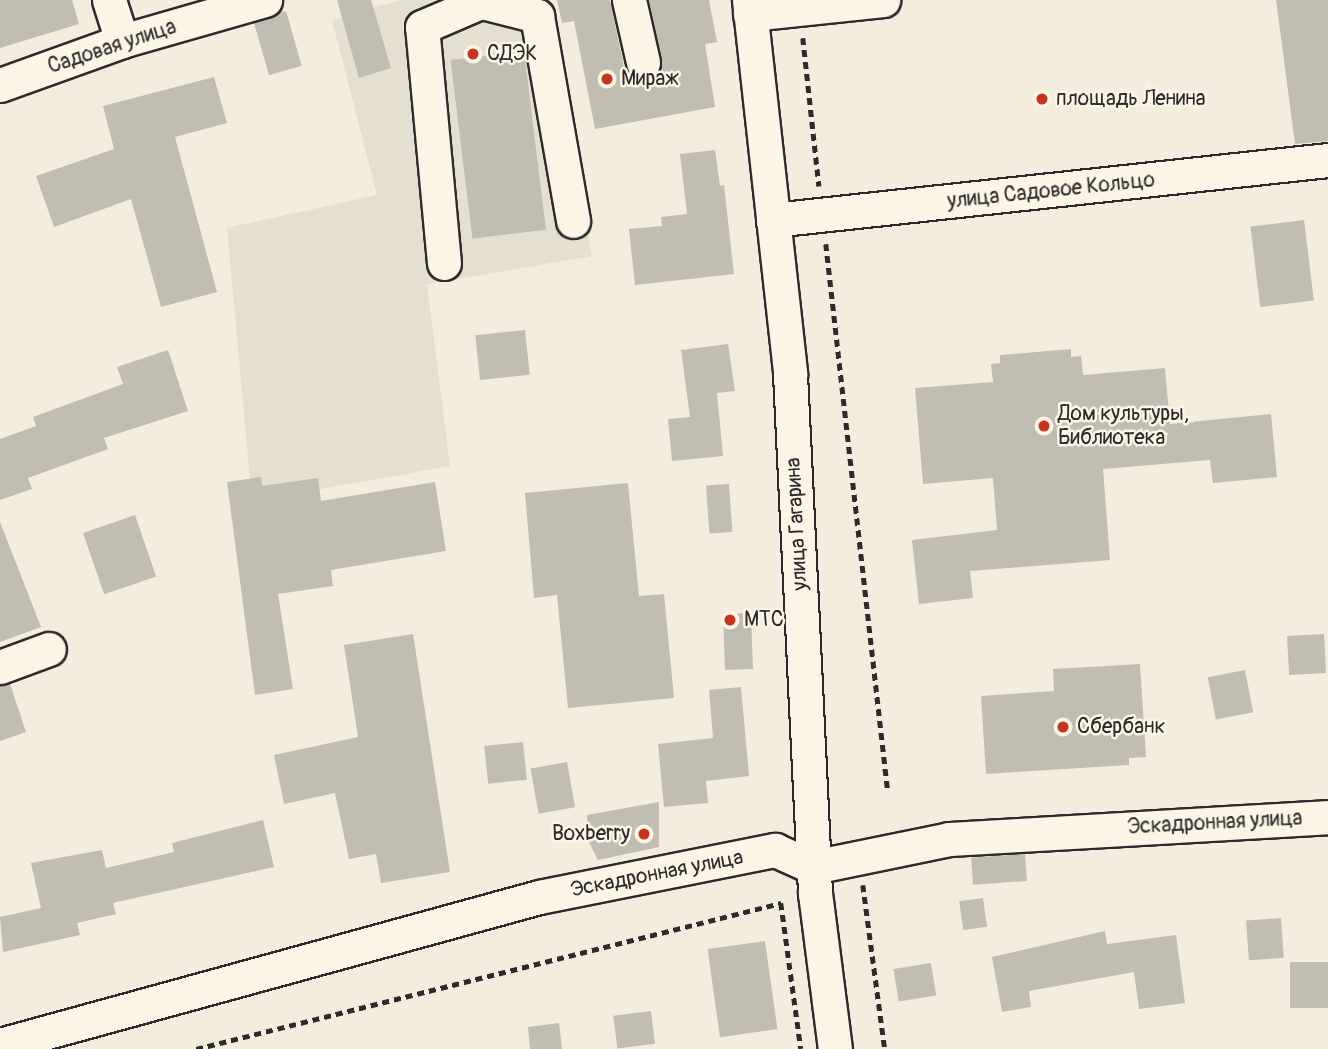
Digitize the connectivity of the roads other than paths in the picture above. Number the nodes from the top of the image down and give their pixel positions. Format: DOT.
graph roads {
  1 [pos="109,0"];
  2 [pos="265,0"];
  3 [pos="629,0"];
  4 [pos="883,0"];
  5 [pos="485,2"];
  6 [pos="750,7"];
  7 [pos="122,41"];
  8 [pos="643,62"];
  9 [pos="0,85"];
  10 [pos="1328,160"];
  11 [pos="773,220"];
  12 [pos="573,221"];
  13 [pos="444,263"];
  14 [pos="49,649"];
  15 [pos="0,667"];
  16 [pos="1328,817"];
  17 [pos="813,867"];
  18 [pos="0,1045"];
  19 [pos="835,1049"];
  1 -- 7 [label="street"];
  2 -- 7 [label="street, Садовая улица"];
  3 -- 8 [label="street"];
  4 -- 6 [label="street"];
  5 -- 12 [label="street"];
  5 -- 13 [label="street"];
  6 -- 11 [label="street, улица Гагарина"];
  7 -- 9 [label="street, Садовая улица"];
  10 -- 11 [label="street, улица Садовое Кольцо"];
  11 -- 17 [label="street, улица Гагарина"];
  14 -- 15 [label="street"];
  16 -- 17 [label="street, Эскадронная улица"];
  17 -- 18 [label="street, Эскадронная улица"];
  17 -- 19 [label="street, улица Гагарина"];
}
